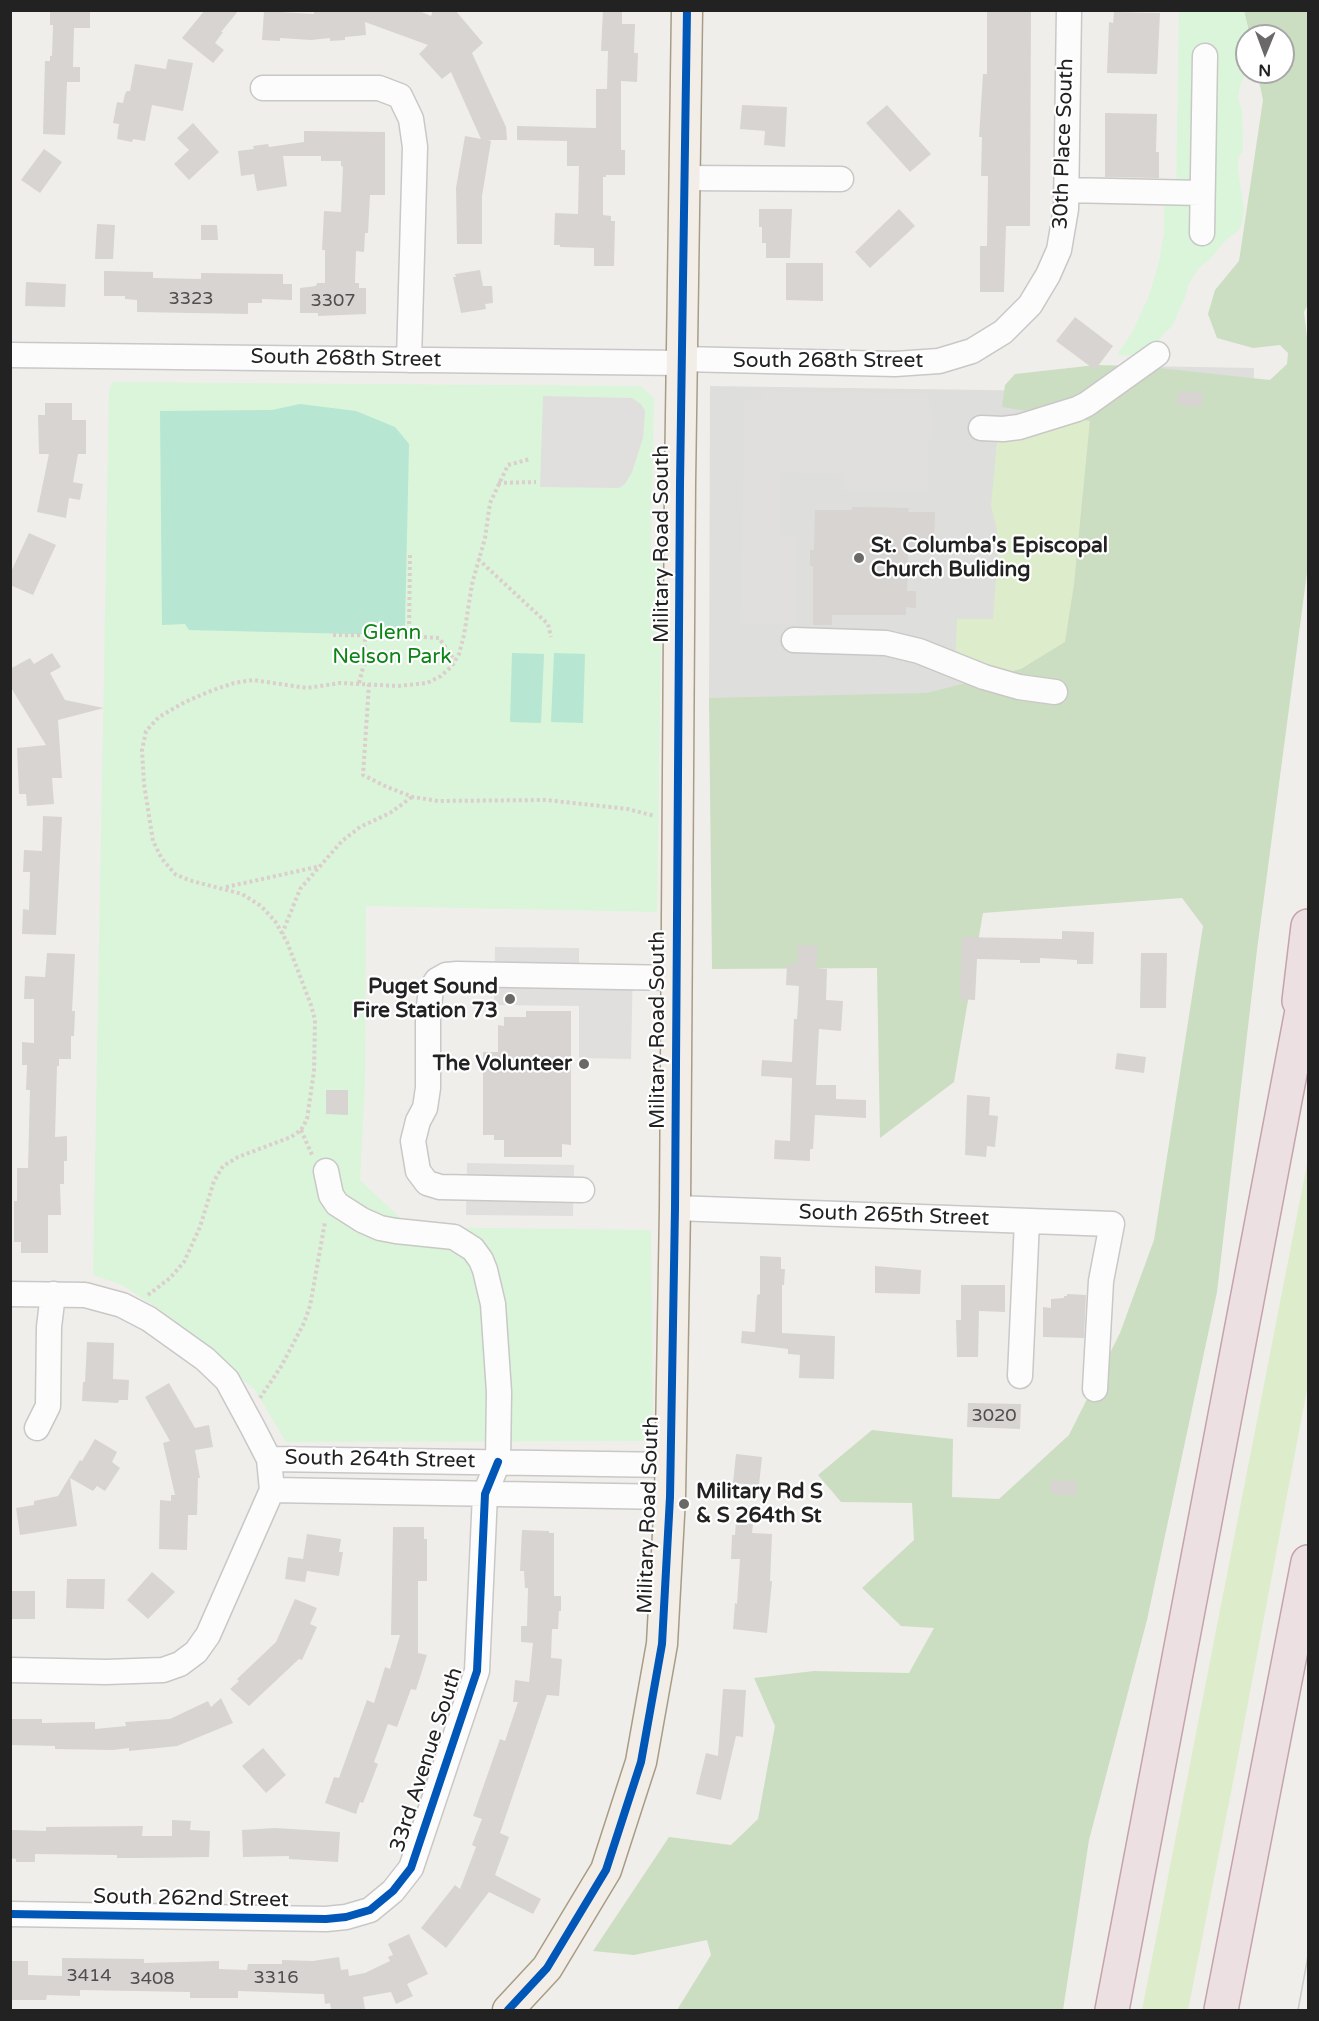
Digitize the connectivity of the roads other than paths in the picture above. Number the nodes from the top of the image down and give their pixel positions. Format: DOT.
graph roads {
  1 [pos="687,10"];
  2 [pos="1069,10"];
  3 [pos="1205,56"];
  4 [pos="263,88"];
  5 [pos="684,178"];
  6 [pos="841,179"];
  7 [pos="1066,190"];
  8 [pos="1201,193"];
  9 [pos="1202,234"];
  10 [pos="1157,354"];
  11 [pos="10,355"];
  12 [pos="409,360"];
  13 [pos="681,361"];
  14 [pos="939,361"];
  15 [pos="981,428"];
  16 [pos="794,640"];
  17 [pos="1056,692"];
  18 [pos="1308,926"];
  19 [pos="676,978"];
  20 [pos="1308,979"];
  21 [pos="1289,1081"];
  22 [pos="326,1171"];
  23 [pos="582,1190"];
  24 [pos="675,1208"];
  25 [pos="1027,1221"];
  26 [pos="10,1294"];
  27 [pos="53,1294"];
  28 [pos="1020,1376"];
  29 [pos="1095,1389"];
  30 [pos="37,1428"];
  31 [pos="269,1459"];
  32 [pos="498,1462"];
  33 [pos="670,1465"];
  34 [pos="272,1490"];
  35 [pos="484,1494"];
  36 [pos="670,1497"];
  37 [pos="1308,1562"];
  38 [pos="10,1670"];
  39 [pos="370,1910"];
  40 [pos="10,1914"];
  41 [pos="508,2010"];
  42 [pos="1112,2010"];
  43 [pos="1221,2010"];
  1 -- 5 [label="main road, Military Road South"];
  2 -- 7 [label="street, 30th Place South"];
  3 -- 8 [label="street"];
  4 -- 12 [label="street"];
  5 -- 6 [label="street"];
  5 -- 13 [label="main road, Military Road South"];
  7 -- 8 [label="street"];
  7 -- 14 [label="street, 30th Place South"];
  8 -- 9 [label="street"];
  10 -- 15 [label="street"];
  11 -- 12 [label="street, South 268th Street"];
  12 -- 13 [label="street, South 268th Street"];
  13 -- 14 [label="street, South 268th Street"];
  13 -- 19 [label="main road, Military Road South"];
  16 -- 17 [label="street"];
  18 -- 21 [label="highway"];
  19 -- 23 [label="street"];
  19 -- 24 [label="main road, Military Road South"];
  20 -- 21 [label="highway"];
  21 -- 42 [label="highway"];
  22 -- 32 [label="street"];
  24 -- 25 [label="street, South 265th Street"];
  24 -- 33 [label="main road, Military Road South"];
  25 -- 28 [label="street"];
  25 -- 29 [label="street, South 265th Street"];
  26 -- 27 [label="street"];
  27 -- 30 [label="street"];
  27 -- 31 [label="street"];
  31 -- 32 [label="street, South 264th Street"];
  31 -- 34 [label="street"];
  32 -- 33 [label="street, South 264th Street"];
  32 -- 35 [label="street, 33rd Avenue South"];
  33 -- 36 [label="main road, Military Road South"];
  34 -- 35 [label="street, South 264th Street"];
  34 -- 38 [label="street"];
  35 -- 36 [label="street, South 264th Street"];
  35 -- 39 [label="street, 33rd Avenue South"];
  36 -- 41 [label="main road, Military Road South"];
  37 -- 43 [label="highway"];
  39 -- 40 [label="street, South 262nd Street"];
}
